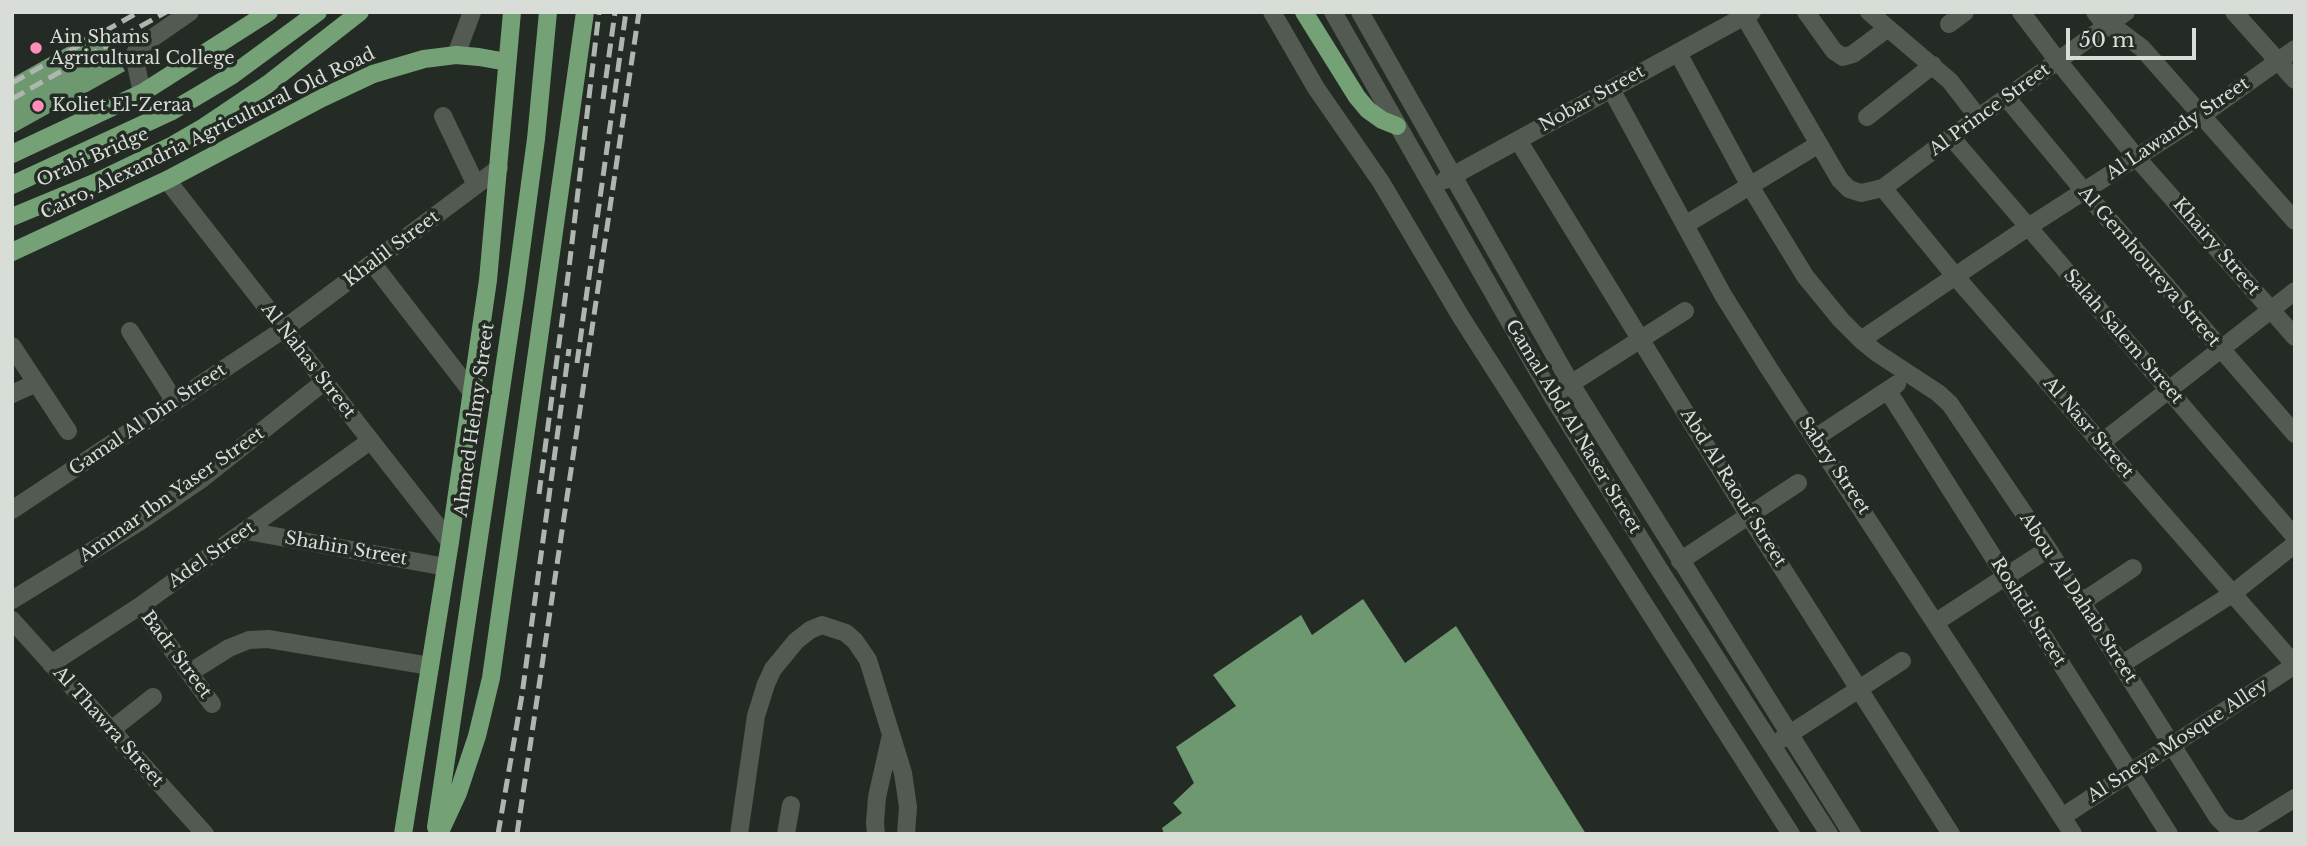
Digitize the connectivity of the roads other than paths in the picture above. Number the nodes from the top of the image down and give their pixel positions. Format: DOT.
graph roads {
  1 [pos="190,12"];
  2 [pos="269,12"];
  3 [pos="318,12"];
  4 [pos="360,12"];
  5 [pos="472,12"];
  6 [pos="512,12"];
  7 [pos="548,12"];
  8 [pos="585,12"];
  9 [pos="1272,12"];
  10 [pos="1332,12"];
  11 [pos="1360,12"];
  12 [pos="1806,12"];
  13 [pos="1869,12"];
  14 [pos="1965,12"];
  15 [pos="2021,12"];
  16 [pos="2126,12"];
  17 [pos="2234,12"];
  18 [pos="1748,14"];
  19 [pos="1307,18"];
  20 [pos="2101,19"];
  21 [pos="1949,24"];
  22 [pos="1888,28"];
  23 [pos="2295,49"];
  24 [pos="1678,53"];
  25 [pos="456,55"];
  26 [pos="2058,61"];
  27 [pos="2278,61"];
  28 [pos="507,62"];
  29 [pos="1933,65"];
  30 [pos="2295,80"];
  31 [pos="1611,89"];
  32 [pos="142,93"];
  33 [pos="2006,97"];
  34 [pos="443,116"];
  35 [pos="2201,116"];
  36 [pos="1867,117"];
  37 [pos="1978,117"];
  38 [pos="1397,126"];
  39 [pos="1951,137"];
  40 [pos="1518,139"];
  41 [pos="1819,144"];
  42 [pos="12,154"];
  43 [pos="2136,157"];
  44 [pos="499,168"];
  45 [pos="1452,176"];
  46 [pos="167,180"];
  47 [pos="12,185"];
  48 [pos="476,185"];
  49 [pos="1750,186"];
  50 [pos="1432,187"];
  51 [pos="1883,188"];
  52 [pos="2084,191"];
  53 [pos="12,217"];
  54 [pos="2295,221"];
  55 [pos="1685,225"];
  56 [pos="2028,227"];
  57 [pos="12,252"];
  58 [pos="373,264"];
  59 [pos="1955,276"];
  60 [pos="2295,291"];
  61 [pos="2271,310"];
  62 [pos="1685,311"];
  63 [pos="284,329"];
  64 [pos="130,331"];
  65 [pos="2295,337"];
  66 [pos="1641,340"];
  67 [pos="1861,340"];
  68 [pos="12,346"];
  69 [pos="2220,349"];
  70 [pos="1911,375"];
  71 [pos="325,381"];
  72 [pos="36,383"];
  73 [pos="1571,384"];
  74 [pos="1888,390"];
  75 [pos="2168,390"];
  76 [pos="471,391"];
  77 [pos="12,394"];
  78 [pos="1552,396"];
  79 [pos="175,402"];
  80 [pos="68,431"];
  81 [pos="2295,434"];
  82 [pos="1815,438"];
  83 [pos="370,441"];
  84 [pos="2101,443"];
  85 [pos="1798,483"];
  86 [pos="12,509"];
  87 [pos="1749,516"];
  88 [pos="247,531"];
  89 [pos="2295,537"];
  90 [pos="450,542"];
  91 [pos="2295,544"];
  92 [pos="2048,550"];
  93 [pos="1680,561"];
  94 [pos="446,567"];
  95 [pos="2133,568"];
  96 [pos="2006,577"];
  97 [pos="2232,594"];
  98 [pos="12,600"];
  99 [pos="2082,602"];
  100 [pos="140,607"];
  101 [pos="12,620"];
  102 [pos="1936,622"];
  103 [pos="1902,661"];
  104 [pos="51,664"];
  105 [pos="2122,664"];
  106 [pos="2295,665"];
  107 [pos="429,666"];
  108 [pos="189,673"];
  109 [pos="1859,689"];
  110 [pos="153,697"];
  111 [pos="212,704"];
  112 [pos="111,730"];
  113 [pos="1789,734"];
  114 [pos="891,735"];
  115 [pos="2173,745"];
  116 [pos="1772,746"];
  117 [pos="2130,773"];
  118 [pos="2295,798"];
  119 [pos="791,805"];
  120 [pos="2062,817"];
  121 [pos="205,834"];
  122 [pos="403,834"];
  123 [pos="437,834"];
  124 [pos="739,834"];
  125 [pos="786,834"];
  126 [pos="877,834"];
  127 [pos="906,834"];
  128 [pos="1791,834"];
  129 [pos="1829,834"];
  130 [pos="1852,834"];
  131 [pos="1951,834"];
  132 [pos="2073,834"];
  133 [pos="2169,834"];
  1 -- 32 [label="street"];
  2 -- 32 [label="main road"];
  3 -- 47 [label="main road, Orabi Bridge"];
  4 -- 53 [label="main road, Orabi Bridge"];
  5 -- 25 [label="street"];
  6 -- 28 [label="main road, Ahmed Helmy Street"];
  7 -- 123 [label="main road, Ahmed Helmy Street"];
  8 -- 123 [label="main road"];
  9 -- 128 [label="street"];
  10 -- 38 [label="street, Gamal Abd Al Naser Street"];
  11 -- 45 [label="street, Gamal Abd Al Naser Street"];
  12 -- 22 [label="street"];
  13 -- 22 [label="street"];
  14 -- 21 [label="street"];
  15 -- 26 [label="street, Khairy Street"];
  16 -- 20 [label="street, Al Prince Street"];
  17 -- 27 [label="street"];
  18 -- 24 [label="street, Nobar Street"];
  18 -- 41 [label="street"];
  19 -- 38 [label="main road"];
  20 -- 26 [label="street, Al Prince Street"];
  20 -- 35 [label="street"];
  22 -- 29 [label="street"];
  23 -- 27 [label="street, Al Lawandy Street"];
  24 -- 31 [label="street, Nobar Street"];
  24 -- 49 [label="street, Abou Al Dahab Street"];
  25 -- 28 [label="main road, Cairo, Alexandria Agricultural Old Road"];
  25 -- 46 [label="main road, Cairo, Alexandria Agricultural Old Road"];
  26 -- 33 [label="street, Al Prince Street"];
  26 -- 43 [label="street, Khairy Street"];
  27 -- 30 [label="street"];
  27 -- 35 [label="street, Al Lawandy Street"];
  28 -- 44 [label="main road, Ahmed Helmy Street"];
  29 -- 36 [label="street"];
  29 -- 37 [label="street"];
  31 -- 40 [label="street, Nobar Street"];
  31 -- 55 [label="street, Sabry Street"];
  32 -- 42 [label="main road"];
  33 -- 37 [label="street, Al Prince Street"];
  33 -- 52 [label="street, Al Gemhoureya Street"];
  34 -- 48 [label="street"];
  35 -- 43 [label="street, Al Lawandy Street"];
  35 -- 54 [label="street"];
  37 -- 39 [label="street, Al Prince Street"];
  38 -- 50 [label="street, Gamal Abd Al Naser Street"];
  39 -- 51 [label="street, Al Prince Street"];
  39 -- 56 [label="street, Salah Salem Street"];
  40 -- 45 [label="street, Nobar Street"];
  40 -- 66 [label="street, Abd Al Raouf Street"];
  41 -- 49 [label="street"];
  41 -- 51 [label="street"];
  43 -- 52 [label="street, Al Lawandy Street"];
  43 -- 61 [label="street, Khairy Street"];
  44 -- 48 [label="street, Khalil Street"];
  44 -- 76 [label="main road, Ahmed Helmy Street"];
  45 -- 50 [label="street, Nobar Street"];
  45 -- 73 [label="street, Gamal Abd Al Naser Street"];
  46 -- 57 [label="main road, Cairo, Alexandria Agricultural Old Road"];
  46 -- 63 [label="street, Al Nahas Street"];
  48 -- 58 [label="street, Khalil Street"];
  49 -- 55 [label="street"];
  49 -- 67 [label="street, Abou Al Dahab Street"];
  50 -- 78 [label="street, Gamal Abd Al Naser Street"];
  51 -- 59 [label="street, Al Nasr Street"];
  52 -- 56 [label="street, Al Lawandy Street"];
  52 -- 69 [label="street, Al Gemhoureya Street"];
  55 -- 82 [label="street, Sabry Street"];
  56 -- 59 [label="street, Al Lawandy Street"];
  56 -- 75 [label="street, Salah Salem Street"];
  58 -- 63 [label="street, Khalil Street"];
  58 -- 76 [label="street"];
  59 -- 67 [label="street, Al Lawandy Street"];
  59 -- 84 [label="street, Al Nasr Street"];
  60 -- 61 [label="street"];
  61 -- 65 [label="street, Khairy Street"];
  61 -- 69 [label="street"];
  62 -- 66 [label="street"];
  63 -- 71 [label="street, Al Nahas Street"];
  63 -- 79 [label="street, Gamal Al Din Street"];
  64 -- 79 [label="street"];
  66 -- 73 [label="street"];
  66 -- 87 [label="street, Abd Al Raouf Street"];
  67 -- 70 [label="street, Abou Al Dahab Street"];
  68 -- 72 [label="street"];
  69 -- 75 [label="street"];
  69 -- 81 [label="street, Al Gemhoureya Street"];
  70 -- 74 [label="street"];
  70 -- 92 [label="street, Abou Al Dahab Street"];
  71 -- 83 [label="street, Al Nahas Street"];
  71 -- 98 [label="street, Ammar Ibn Yaser Street"];
  72 -- 77 [label="street"];
  72 -- 80 [label="street"];
  73 -- 78 [label="street"];
  73 -- 93 [label="street, Gamal Abd Al Naser Street"];
  74 -- 82 [label="street"];
  74 -- 96 [label="street, Roshdi Street"];
  75 -- 84 [label="street"];
  75 -- 89 [label="street, Salah Salem Street"];
  76 -- 90 [label="main road, Ahmed Helmy Street"];
  78 -- 116 [label="street, Gamal Abd Al Naser Street"];
  79 -- 86 [label="street, Gamal Al Din Street"];
  82 -- 102 [label="street, Sabry Street"];
  83 -- 88 [label="street, Adel Street"];
  83 -- 90 [label="street, Al Nahas Street"];
  84 -- 97 [label="street, Al Nasr Street"];
  85 -- 87 [label="street"];
  87 -- 93 [label="street"];
  87 -- 109 [label="street, Abd Al Raouf Street"];
  88 -- 94 [label="street, Shahin Street"];
  88 -- 100 [label="street, Adel Street"];
  90 -- 94 [label="main road, Ahmed Helmy Street"];
  91 -- 97 [label="street"];
  92 -- 96 [label="street"];
  92 -- 99 [label="street, Abou Al Dahab Street"];
  93 -- 113 [label="street, Gamal Abd Al Naser Street"];
  94 -- 107 [label="main road, Ahmed Helmy Street"];
  95 -- 99 [label="street"];
  96 -- 102 [label="street"];
  96 -- 117 [label="street, Roshdi Street"];
  97 -- 105 [label="street"];
  97 -- 106 [label="street, Al Nasr Street"];
  99 -- 105 [label="street, Abou Al Dahab Street"];
  100 -- 104 [label="street, Adel Street"];
  100 -- 108 [label="street, Badr Street"];
  101 -- 104 [label="street, Al Thawra Street"];
  102 -- 120 [label="street, Sabry Street"];
  103 -- 109 [label="street"];
  104 -- 112 [label="street, Al Thawra Street"];
  105 -- 115 [label="street, Abou Al Dahab Street"];
  106 -- 115 [label="street, Al Sneya Mosque Alley"];
  107 -- 108 [label="street"];
  107 -- 122 [label="main road, Ahmed Helmy Street"];
  108 -- 111 [label="street, Badr Street"];
  109 -- 113 [label="street"];
  109 -- 131 [label="street, Abd Al Raouf Street"];
  110 -- 112 [label="street"];
  112 -- 121 [label="street, Al Thawra Street"];
  113 -- 116 [label="street"];
  113 -- 130 [label="street, Gamal Abd Al Naser Street"];
  114 -- 124 [label="street"];
  114 -- 126 [label="street"];
  114 -- 127 [label="street"];
  115 -- 117 [label="street, Al Sneya Mosque Alley"];
  115 -- 118 [label="street, Abou Al Dahab Street"];
  116 -- 129 [label="street, Gamal Abd Al Naser Street"];
  117 -- 120 [label="street, Al Sneya Mosque Alley"];
  117 -- 133 [label="street, Roshdi Street"];
  119 -- 125 [label="street"];
  120 -- 132 [label="street, Sabry Street"];
}
